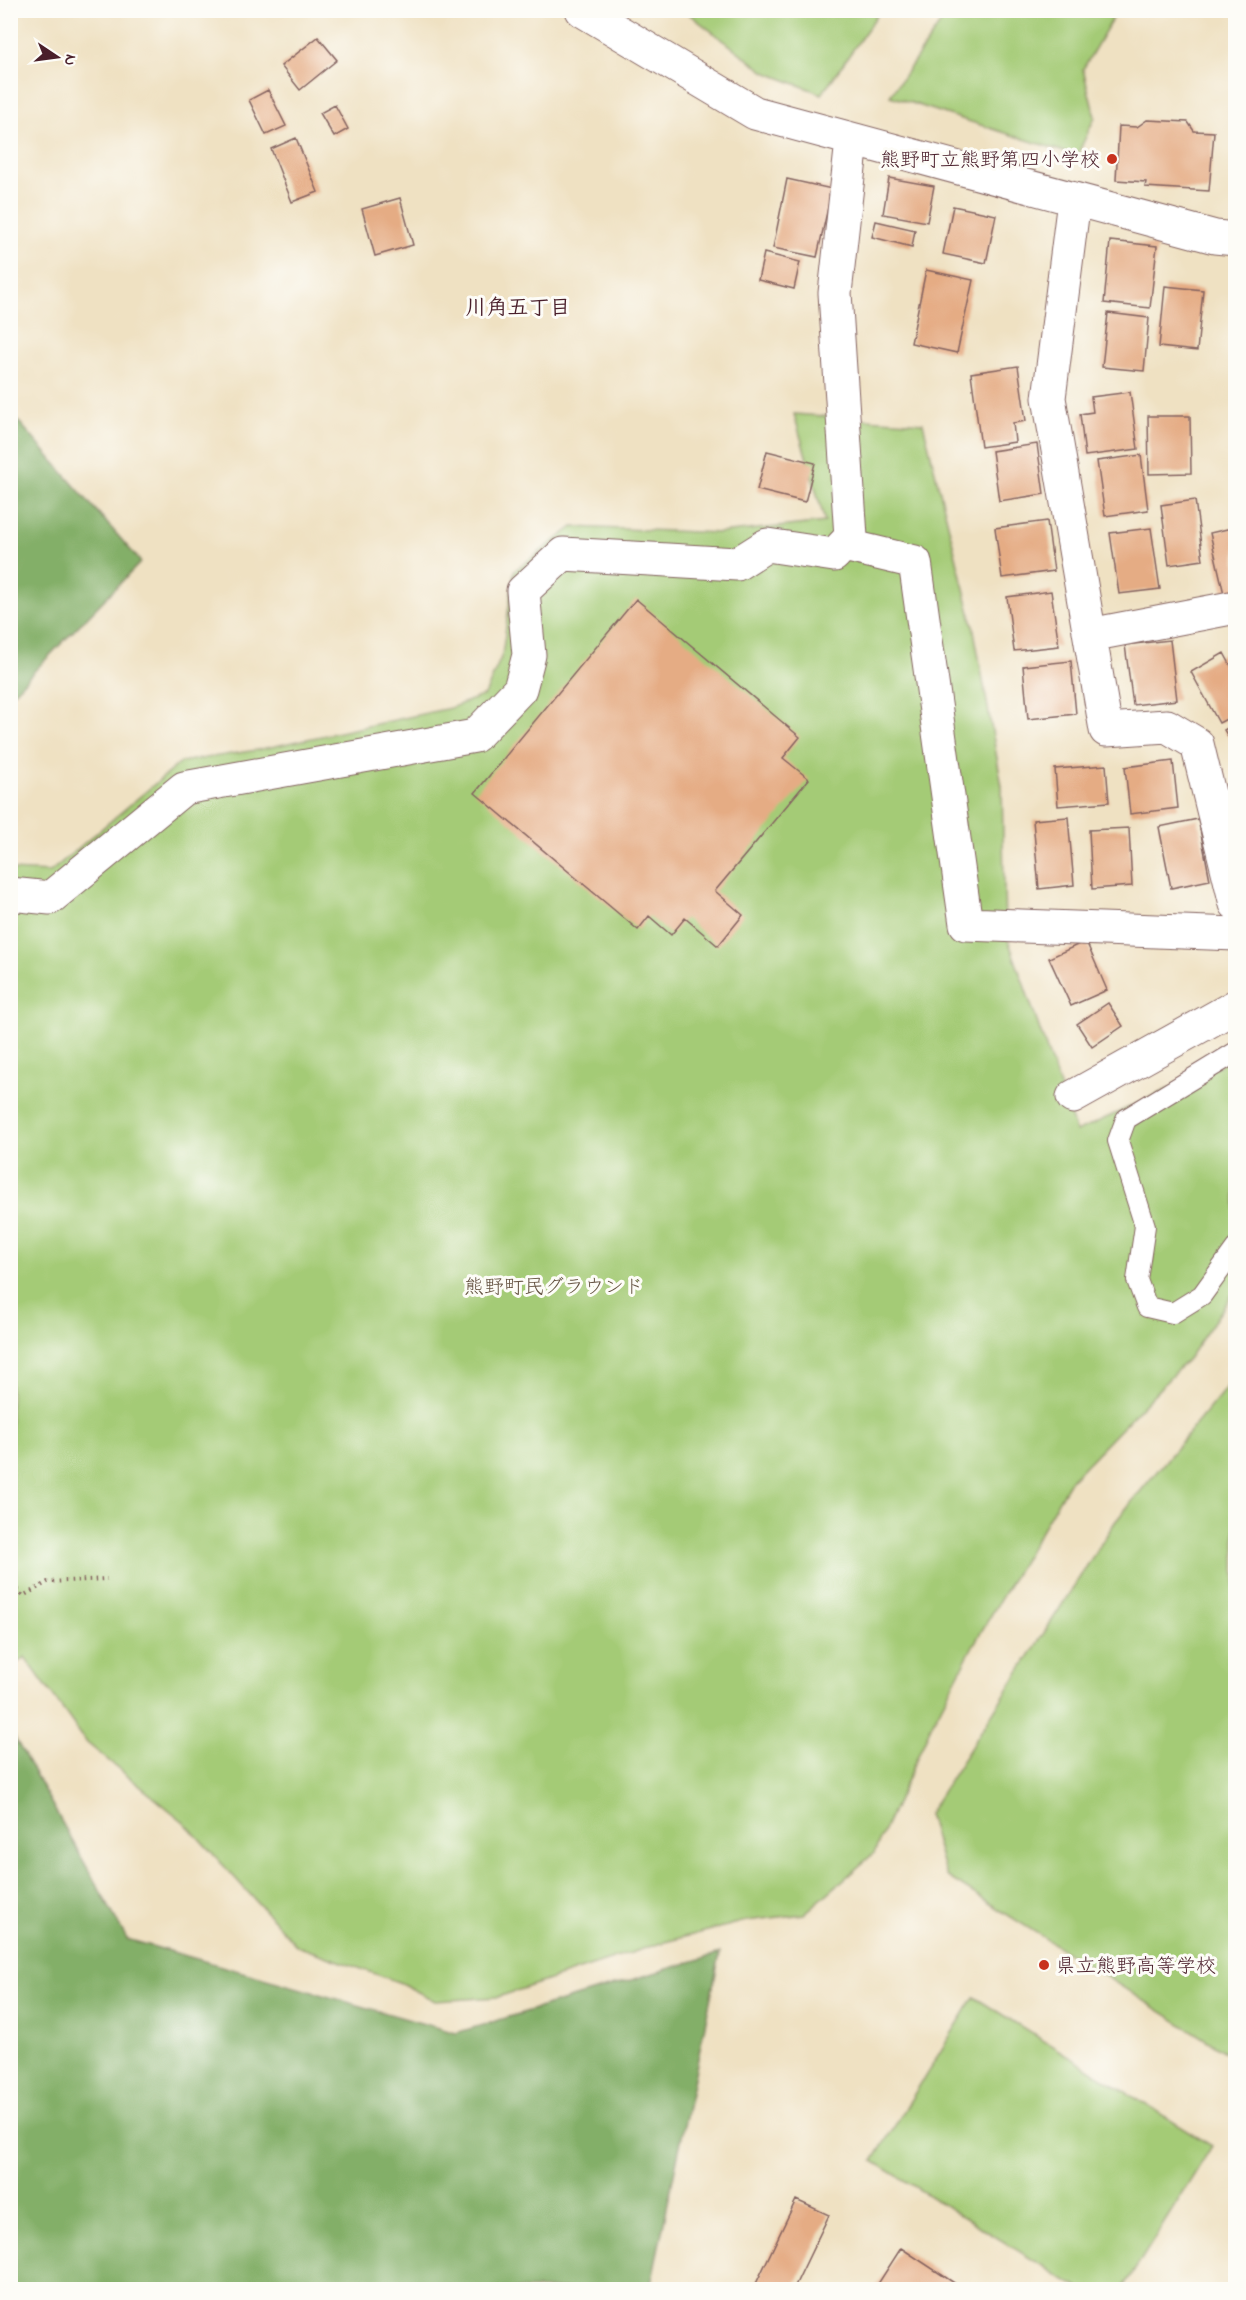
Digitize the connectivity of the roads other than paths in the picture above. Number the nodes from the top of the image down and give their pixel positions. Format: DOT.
graph roads {
  1 [pos="582,10"];
  2 [pos="852,141"];
  3 [pos="1074,200"];
  4 [pos="1236,239"];
  5 [pos="844,544"];
  6 [pos="1236,607"];
  7 [pos="1090,635"];
  8 [pos="10,894"];
  9 [pos="1236,904"];
  10 [pos="1236,934"];
  11 [pos="1236,1006"];
  12 [pos="1236,1052"];
  13 [pos="1073,1097"];
  14 [pos="1236,1248"];
  1 -- 2 [label="street"];
  2 -- 3 [label="street"];
  2 -- 5 [label="street"];
  3 -- 4 [label="street"];
  3 -- 7 [label="street"];
  5 -- 8 [label="street"];
  5 -- 10 [label="street"];
  6 -- 7 [label="street"];
  7 -- 9 [label="street"];
  11 -- 13 [label="street"];
  12 -- 14 [label="lane"];
}
